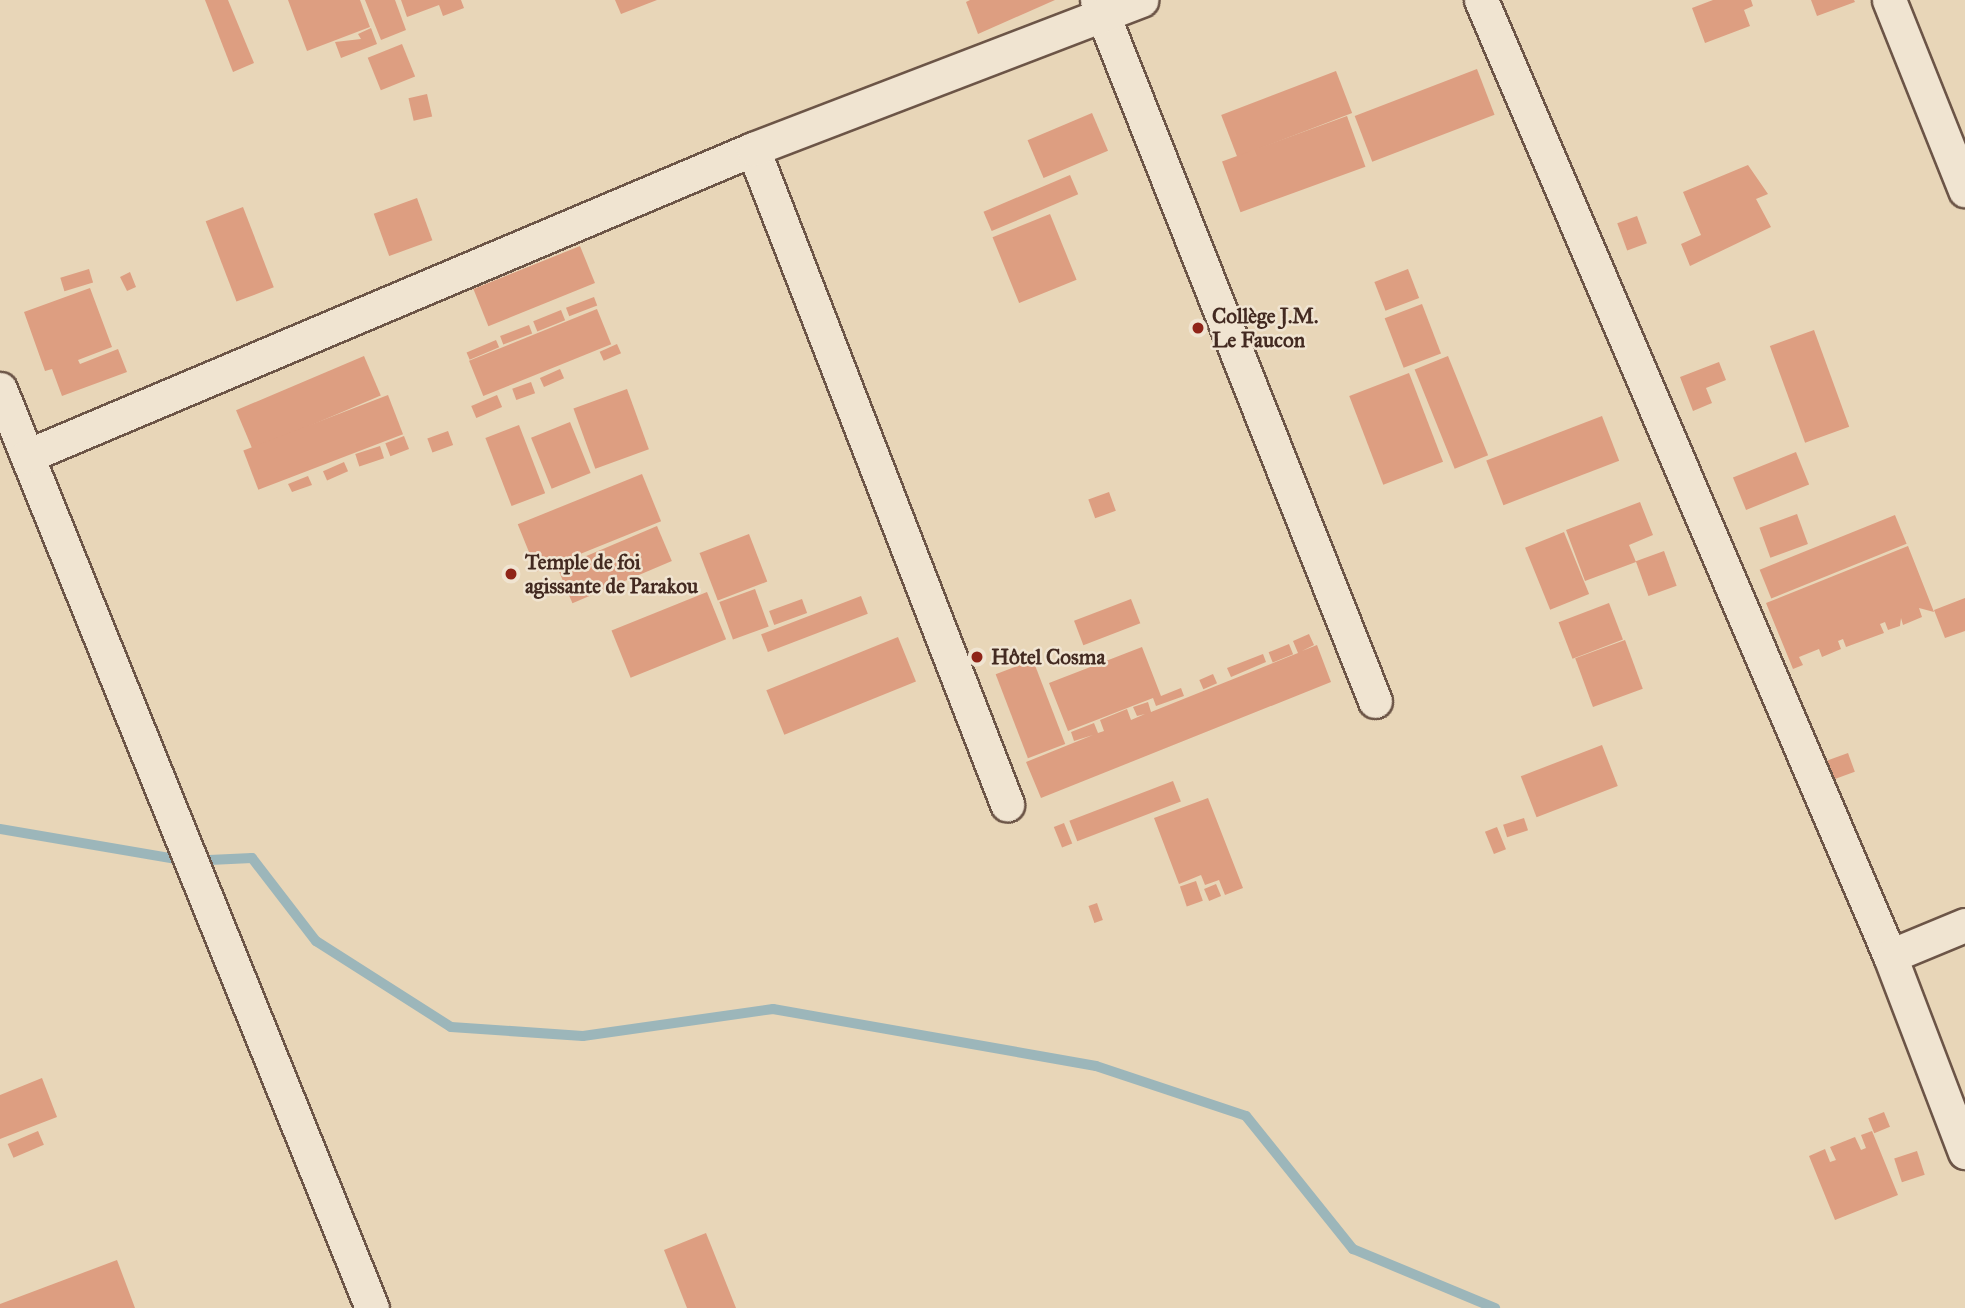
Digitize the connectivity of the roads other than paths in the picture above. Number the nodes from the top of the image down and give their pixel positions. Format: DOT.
graph roads {
  1 [pos="1141,0"];
  2 [pos="1481,0"];
  3 [pos="1889,0"];
  4 [pos="1100,7"];
  5 [pos="753,149"];
  6 [pos="1965,190"];
  7 [pos="0,389"];
  8 [pos="27,456"];
  9 [pos="1375,701"];
  10 [pos="1007,804"];
  11 [pos="1965,925"];
  12 [pos="1890,956"];
  13 [pos="1965,1152"];
  14 [pos="372,1308"];
  1 -- 4 [label="street"];
  2 -- 12 [label="street"];
  3 -- 6 [label="street"];
  4 -- 5 [label="street"];
  4 -- 9 [label="street"];
  5 -- 8 [label="street"];
  5 -- 10 [label="street"];
  7 -- 8 [label="street"];
  8 -- 14 [label="street"];
  11 -- 12 [label="street"];
  12 -- 13 [label="street"];
}
